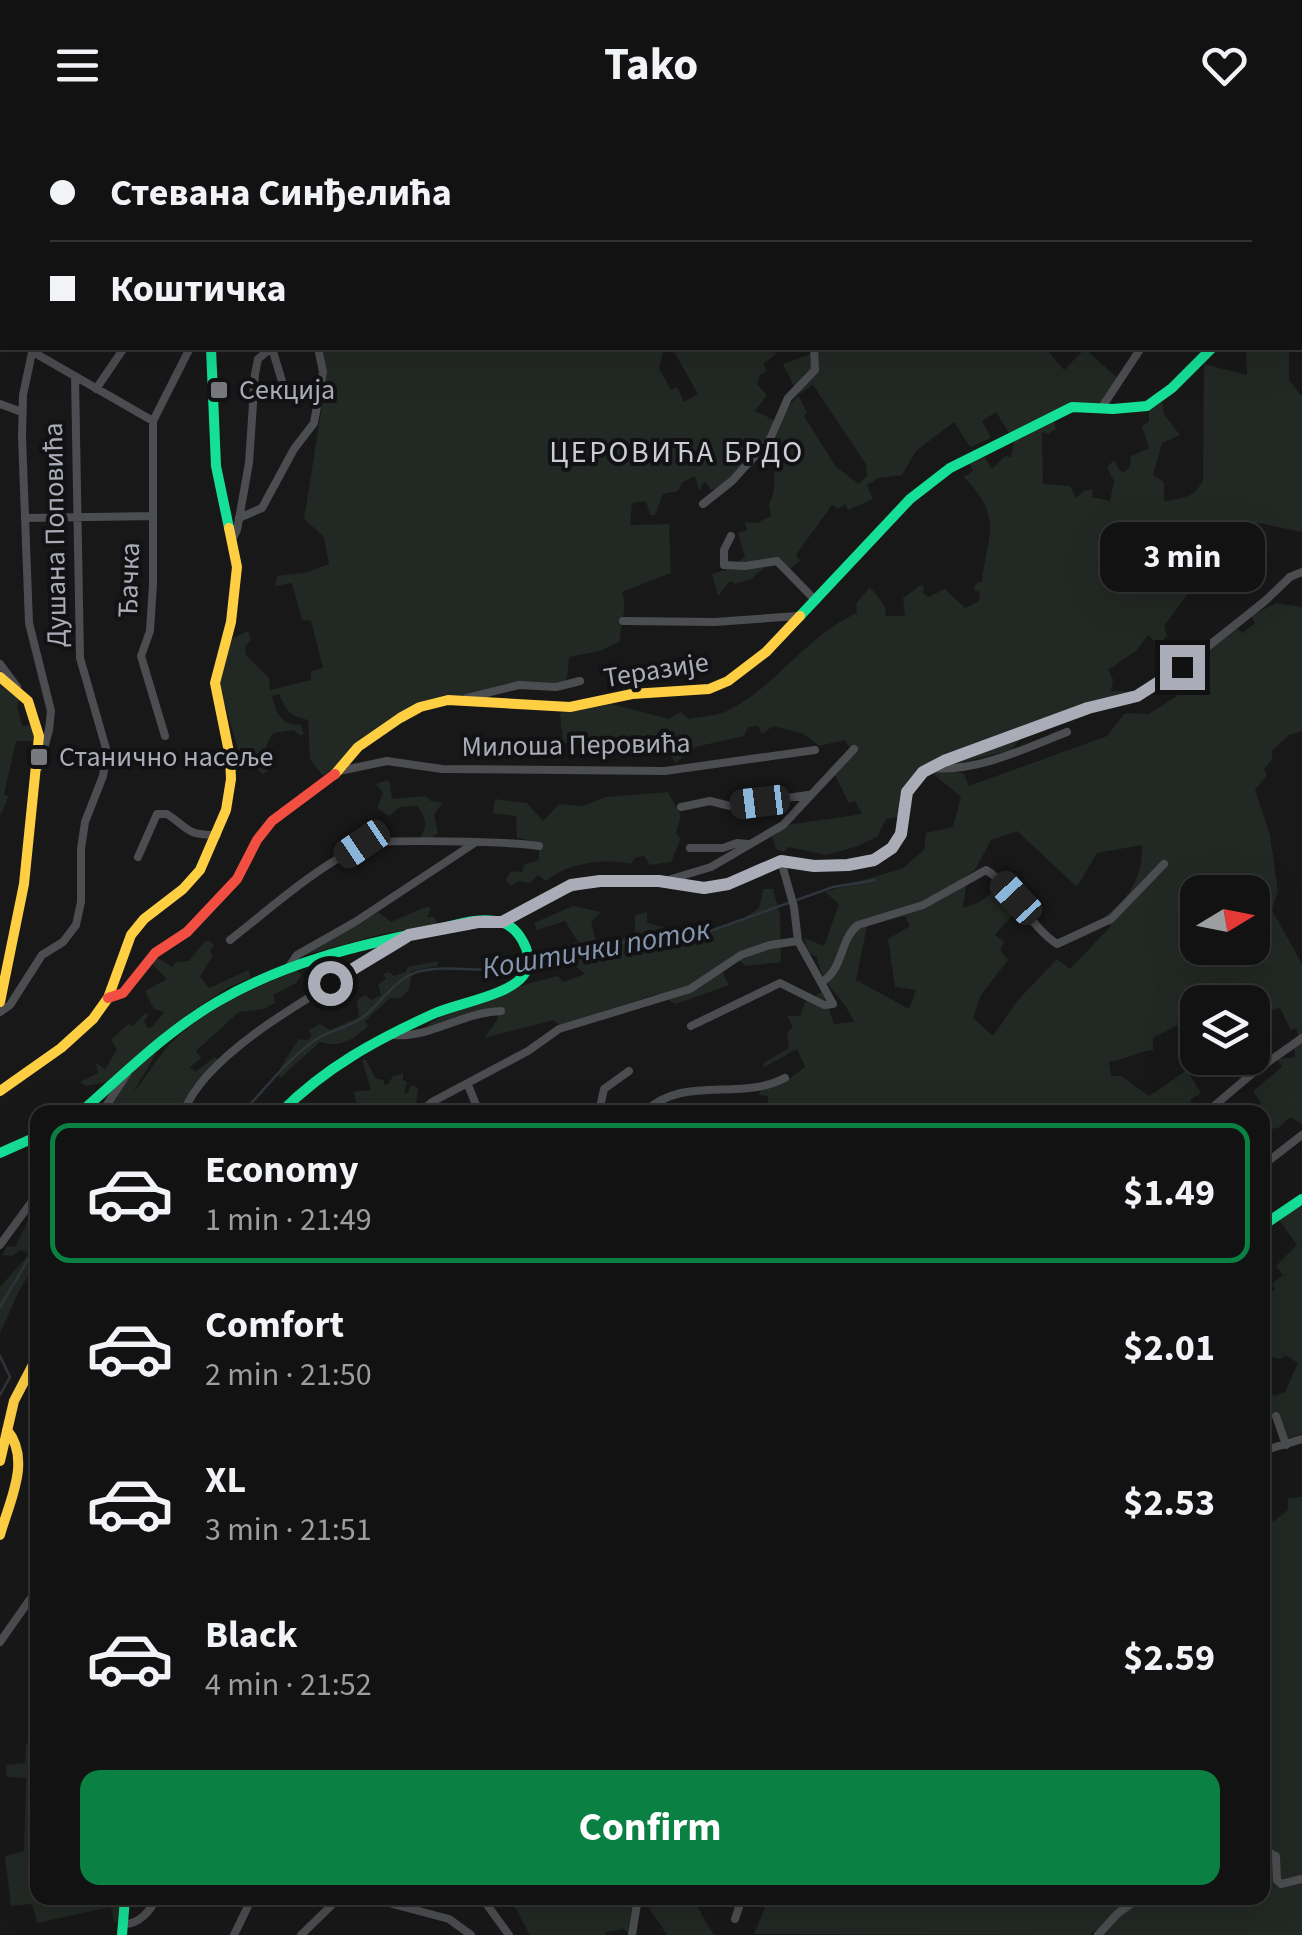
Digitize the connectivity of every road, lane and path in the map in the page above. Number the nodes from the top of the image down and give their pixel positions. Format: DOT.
graph roads {
  1 [pos="33,350"];
  2 [pos="123,350"];
  3 [pos="189,350"];
  4 [pos="211,350"];
  5 [pos="251,350"];
  6 [pos="269,350"];
  7 [pos="273,350"];
  8 [pos="318,350"];
  9 [pos="814,350"];
  10 [pos="1139,350"];
  11 [pos="1210,350"];
  12 [pos="258,358"];
  13 [pos="75,377"];
  14 [pos="96,389"];
  15 [pos="305,394"];
  16 [pos="0,404"];
  17 [pos="1102,407"];
  18 [pos="22,412"];
  19 [pos="153,421"];
  20 [pos="703,504"];
  21 [pos="153,516"];
  22 [pos="28,518"];
  23 [pos="75,518"];
  24 [pos="240,518"];
  25 [pos="731,536"];
  26 [pos="231,541"];
  27 [pos="724,566"];
  28 [pos="714,571"];
  29 [pos="1302,572"];
  30 [pos="816,601"];
  31 [pos="802,615"];
  32 [pos="624,620"];
  33 [pos="0,664"];
  34 [pos="0,677"];
  35 [pos="580,681"];
  36 [pos="19,691"];
  37 [pos="462,699"];
  38 [pos="1068,732"];
  39 [pos="165,736"];
  40 [pos="854,748"];
  41 [pos="815,750"];
  42 [pos="932,768"];
  43 [pos="339,770"];
  44 [pos="37,772"];
  45 [pos="808,795"];
  46 [pos="681,807"];
  47 [pos="217,835"];
  48 [pos="473,844"];
  49 [pos="748,844"];
  50 [pos="538,846"];
  51 [pos="690,848"];
  52 [pos="138,857"];
  53 [pos="781,861"];
  54 [pos="1164,864"];
  55 [pos="659,881"];
  56 [pos="502,922"];
  57 [pos="409,935"];
  58 [pos="230,940"];
  59 [pos="798,941"];
  60 [pos="290,967"];
  61 [pos="822,982"];
  62 [pos="108,998"];
  63 [pos="0,1002"];
  64 [pos="500,1011"];
  65 [pos="0,1012"];
  66 [pos="691,1026"];
  67 [pos="389,1034"];
  68 [pos="1302,1038"];
  69 [pos="130,1069"];
  70 [pos="629,1071"];
  71 [pos="785,1078"];
  72 [pos="468,1085"];
  73 [pos="0,1091"];
  74 [pos="89,1105"];
  75 [pos="107,1105"];
  76 [pos="188,1105"];
  77 [pos="288,1105"];
  78 [pos="428,1105"];
  79 [pos="476,1105"];
  80 [pos="601,1105"];
  81 [pos="652,1105"];
  82 [pos="1215,1105"];
  83 [pos="1302,1135"];
  84 [pos="30,1140"];
  85 [pos="0,1154"];
  86 [pos="1270,1160"];
  87 [pos="1302,1199"];
  88 [pos="30,1204"];
  89 [pos="1270,1221"];
  90 [pos="0,1246"];
  91 [pos="30,1370"];
  92 [pos="1276,1416"];
  93 [pos="7,1430"];
  94 [pos="1302,1439"];
  95 [pos="1286,1446"];
  96 [pos="1270,1449"];
  97 [pos="0,1461"];
  98 [pos="0,1535"];
  99 [pos="30,1599"];
  100 [pos="0,1642"];
  101 [pos="1270,1855"];
  102 [pos="1302,1879"];
  103 [pos="124,1905"];
  104 [pos="152,1905"];
  105 [pos="249,1905"];
  106 [pos="333,1905"];
  107 [pos="396,1905"];
  108 [pos="487,1905"];
  109 [pos="637,1905"];
  110 [pos="740,1905"];
  111 [pos="1129,1905"];
  112 [pos="735,1919"];
  113 [pos="122,1930"];
  114 [pos="234,1935"];
  115 [pos="301,1935"];
  116 [pos="471,1935"];
  117 [pos="509,1935"];
  118 [pos="632,1935"];
  119 [pos="1094,1935"];
  1 -- 13 [label="street"];
  1 -- 18 [label="street"];
  2 -- 14 [label="street"];
  3 -- 19 [label="street, Ђачка"];
  4 -- 26 [label="main road"];
  5 -- 12 [label="street"];
  6 -- 12 [label="street"];
  7 -- 15 [label="street"];
  8 -- 24 [label="street"];
  9 -- 20 [label="street"];
  10 -- 17 [label="street"];
  11 -- 17 [label="main road, Теразије"];
  12 -- 24 [label="street"];
  13 -- 14 [label="street"];
  13 -- 23 [label="street, Душана Поповића"];
  14 -- 19 [label="street"];
  16 -- 18 [label="street"];
  17 -- 30 [label="main road, Теразије"];
  18 -- 22 [label="street"];
  19 -- 21 [label="street, Ђачка"];
  21 -- 23 [label="street"];
  21 -- 39 [label="street, Ђачка"];
  22 -- 23 [label="street"];
  22 -- 44 [label="street"];
  23 -- 65 [label="street, Душана Поповића"];
  24 -- 26 [label="street"];
  25 -- 27 [label="street"];
  26 -- 47 [label="main road"];
  27 -- 28 [label="street"];
  27 -- 30 [label="street"];
  29 -- 42 [label="street"];
  30 -- 31 [label="main road, Теразије"];
  31 -- 32 [label="street"];
  31 -- 37 [label="main road, Теразије"];
  33 -- 36 [label="street"];
  34 -- 36 [label="main road"];
  35 -- 37 [label="street"];
  36 -- 44 [label="main road"];
  37 -- 43 [label="main road, Теразије"];
  38 -- 42 [label="street"];
  40 -- 45 [label="street"];
  41 -- 43 [label="street, Милоша Перовића"];
  42 -- 53 [label="street"];
  43 -- 62 [label="main road, Теразије"];
  44 -- 63 [label="main road"];
  45 -- 46 [label="street"];
  45 -- 49 [label="street"];
  47 -- 52 [label="street"];
  47 -- 62 [label="main road"];
  48 -- 50 [label="street"];
  48 -- 58 [label="street"];
  48 -- 60 [label="street"];
  49 -- 51 [label="street"];
  49 -- 55 [label="street"];
  53 -- 55 [label="street"];
  53 -- 59 [label="street"];
  54 -- 61 [label="street"];
  55 -- 56 [label="street"];
  56 -- 57 [label="main road"];
  56 -- 67 [label="main road"];
  57 -- 60 [label="main road"];
  57 -- 76 [label="street"];
  59 -- 61 [label="street"];
  59 -- 72 [label="street"];
  60 -- 69 [label="main road"];
  61 -- 66 [label="street"];
  62 -- 73 [label="main road"];
  64 -- 67 [label="street"];
  67 -- 77 [label="main road"];
  68 -- 82 [label="street"];
  69 -- 74 [label="main road"];
  69 -- 75 [label="street"];
  70 -- 80 [label="street"];
  71 -- 81 [label="street"];
  72 -- 78 [label="street"];
  72 -- 79 [label="street"];
  83 -- 86 [label="street"];
  84 -- 85 [label="main road"];
  87 -- 89 [label="main road"];
  88 -- 90 [label="street"];
  91 -- 93 [label="main road"];
  92 -- 95 [label="street"];
  93 -- 97 [label="main road"];
  93 -- 98 [label="main road"];
  94 -- 95 [label="street"];
  95 -- 96 [label="street"];
  99 -- 100 [label="street"];
  101 -- 102 [label="street"];
  103 -- 113 [label="main road"];
  104 -- 113 [label="street"];
  105 -- 114 [label="street"];
  106 -- 115 [label="street"];
  107 -- 116 [label="street"];
  108 -- 117 [label="street"];
  109 -- 118 [label="street"];
  110 -- 112 [label="street"];
  111 -- 119 [label="street"];
}
